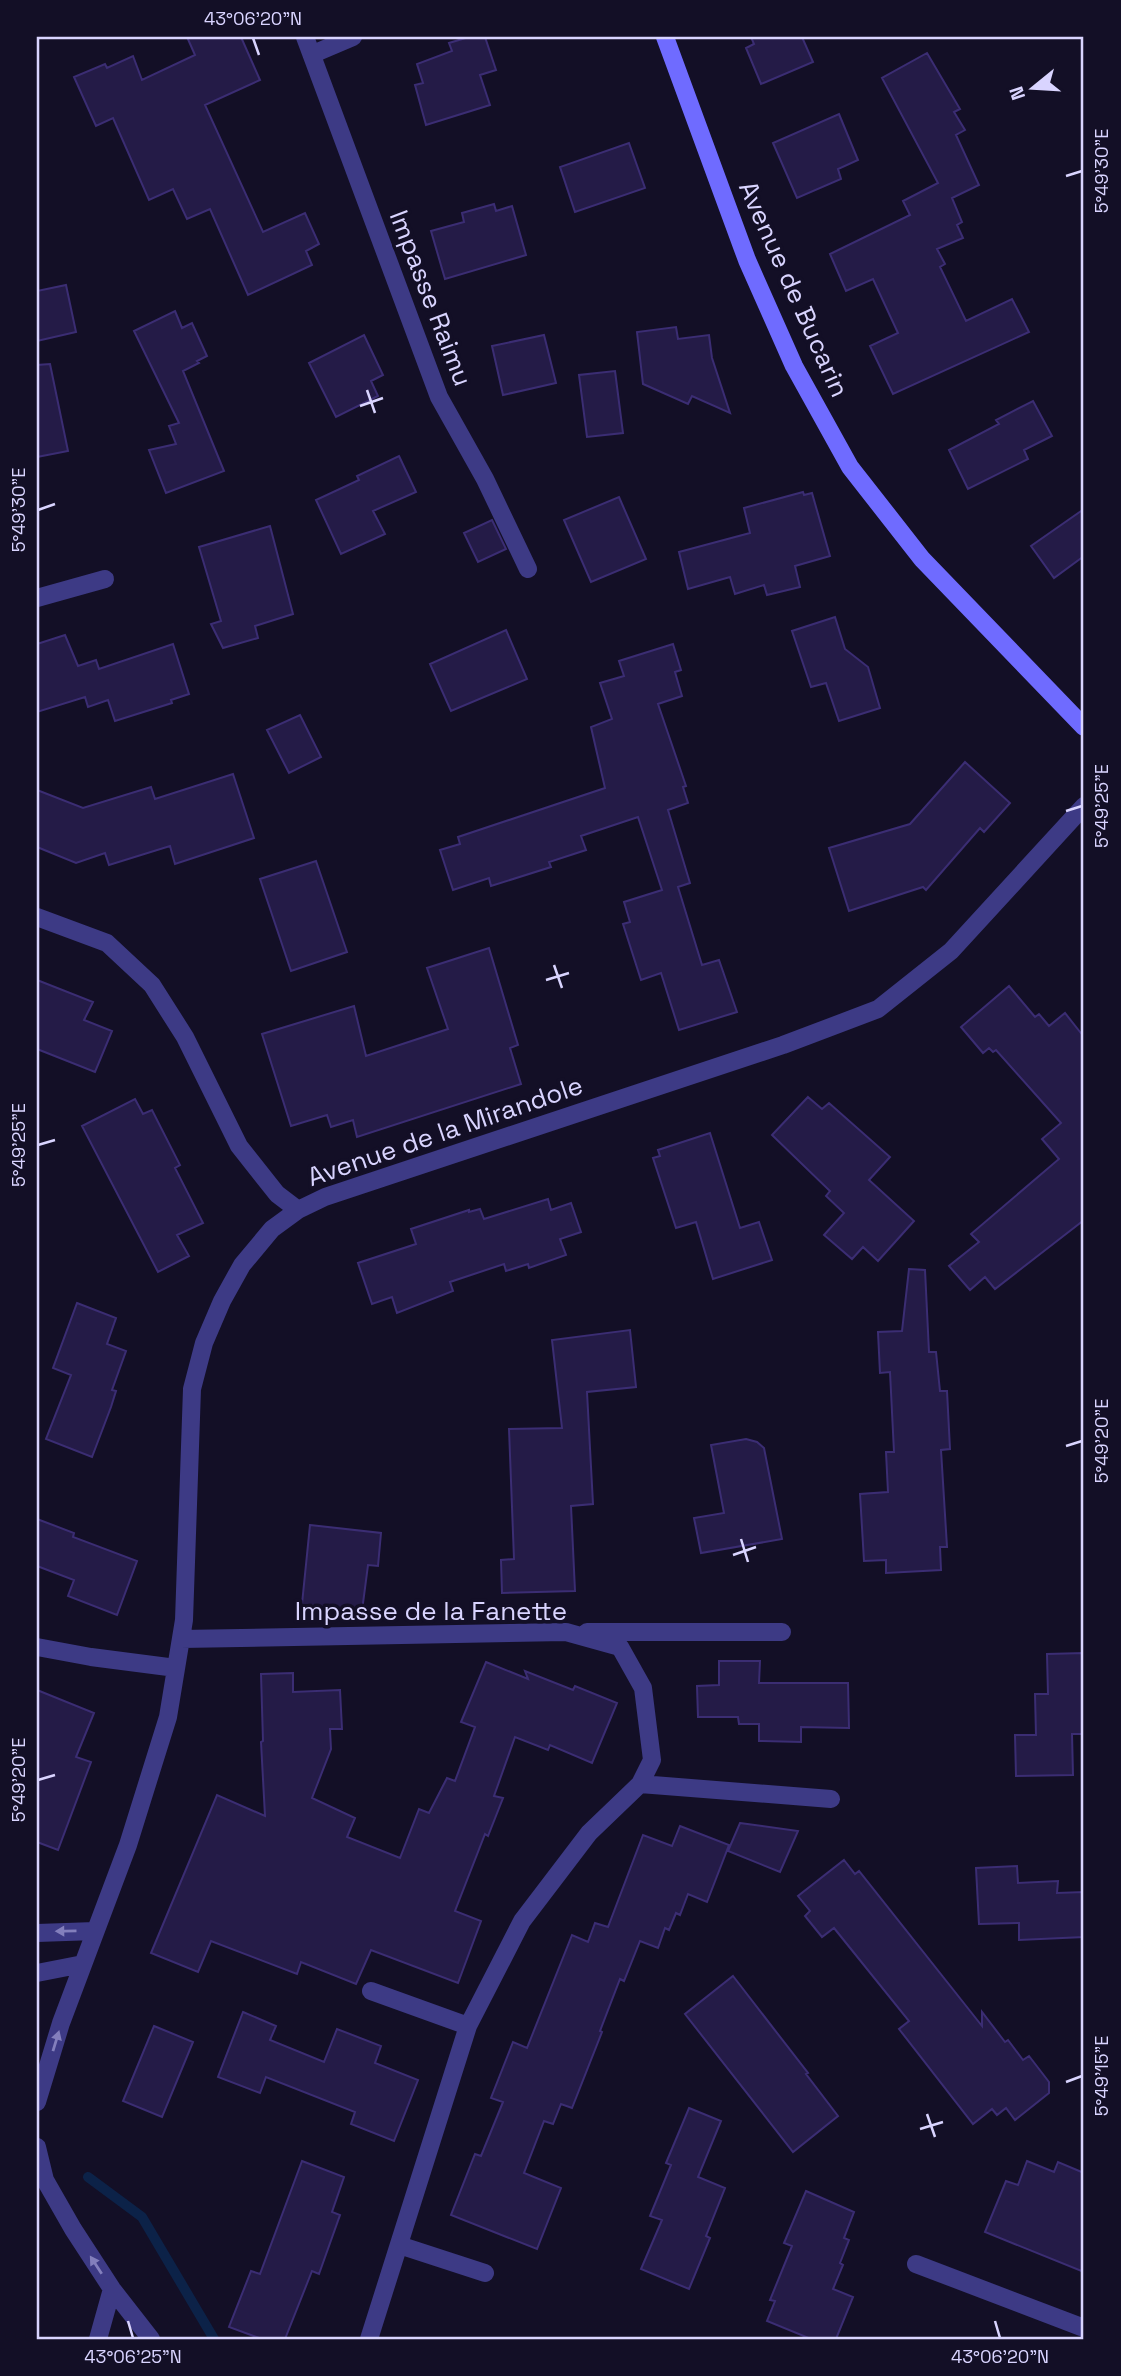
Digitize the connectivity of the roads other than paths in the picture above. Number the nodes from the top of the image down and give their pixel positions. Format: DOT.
graph roads {
  1 [pos="305,37"];
  2 [pos="353,37"];
  3 [pos="664,37"];
  4 [pos="313,54"];
  5 [pos="528,569"];
  6 [pos="104,579"];
  7 [pos="37,598"];
  8 [pos="1084,727"];
  9 [pos="1084,806"];
  10 [pos="37,917"];
  11 [pos="298,1210"];
  12 [pos="566,1632"];
  13 [pos="782,1632"];
  14 [pos="181,1639"];
  15 [pos="37,1647"];
  16 [pos="176,1668"];
  17 [pos="640,1784"];
  18 [pos="831,1800"];
  19 [pos="95,1931"];
  20 [pos="37,1933"];
  21 [pos="83,1964"];
  22 [pos="37,1973"];
  23 [pos="370,1991"];
  24 [pos="468,2026"];
  25 [pos="37,2102"];
  26 [pos="37,2147"];
  27 [pos="399,2245"];
  28 [pos="916,2264"];
  29 [pos="485,2273"];
  30 [pos="112,2289"];
  31 [pos="1084,2328"];
  32 [pos="98,2339"];
  33 [pos="151,2339"];
  34 [pos="369,2339"];
  1 -- 4 [label="street, Impasse Raimu"];
  2 -- 4 [label="street"];
  3 -- 8 [label="street, Avenue de Bucarin"];
  4 -- 5 [label="street, Impasse Raimu"];
  6 -- 7 [label="street"];
  9 -- 11 [label="street, Avenue de la Mirandole"];
  10 -- 11 [label="street"];
  11 -- 14 [label="street, Avenue de la Mirandole"];
  12 -- 13 [label="street"];
  12 -- 14 [label="street, Impasse de la Fanette"];
  12 -- 17 [label="street, Impasse de la Fanette"];
  14 -- 16 [label="street, Avenue de la Mirandole"];
  15 -- 16 [label="street"];
  16 -- 19 [label="street, Avenue de la Mirandole"];
  17 -- 18 [label="street"];
  17 -- 24 [label="street, Impasse de la Fanette"];
  19 -- 20 [label="street, one-way"];
  19 -- 21 [label="street, Avenue de la Mirandole"];
  21 -- 22 [label="street"];
  25 -- 21 [label="street, Avenue de la Mirandole, one-way"];
  23 -- 24 [label="street"];
  24 -- 27 [label="street, Impasse de la Fanette"];
  30 -- 26 [label="street, one-way"];
  27 -- 29 [label="street"];
  27 -- 34 [label="street, Impasse de la Fanette"];
  28 -- 31 [label="street"];
  30 -- 32 [label="street"];
  30 -- 33 [label="street"];
}
